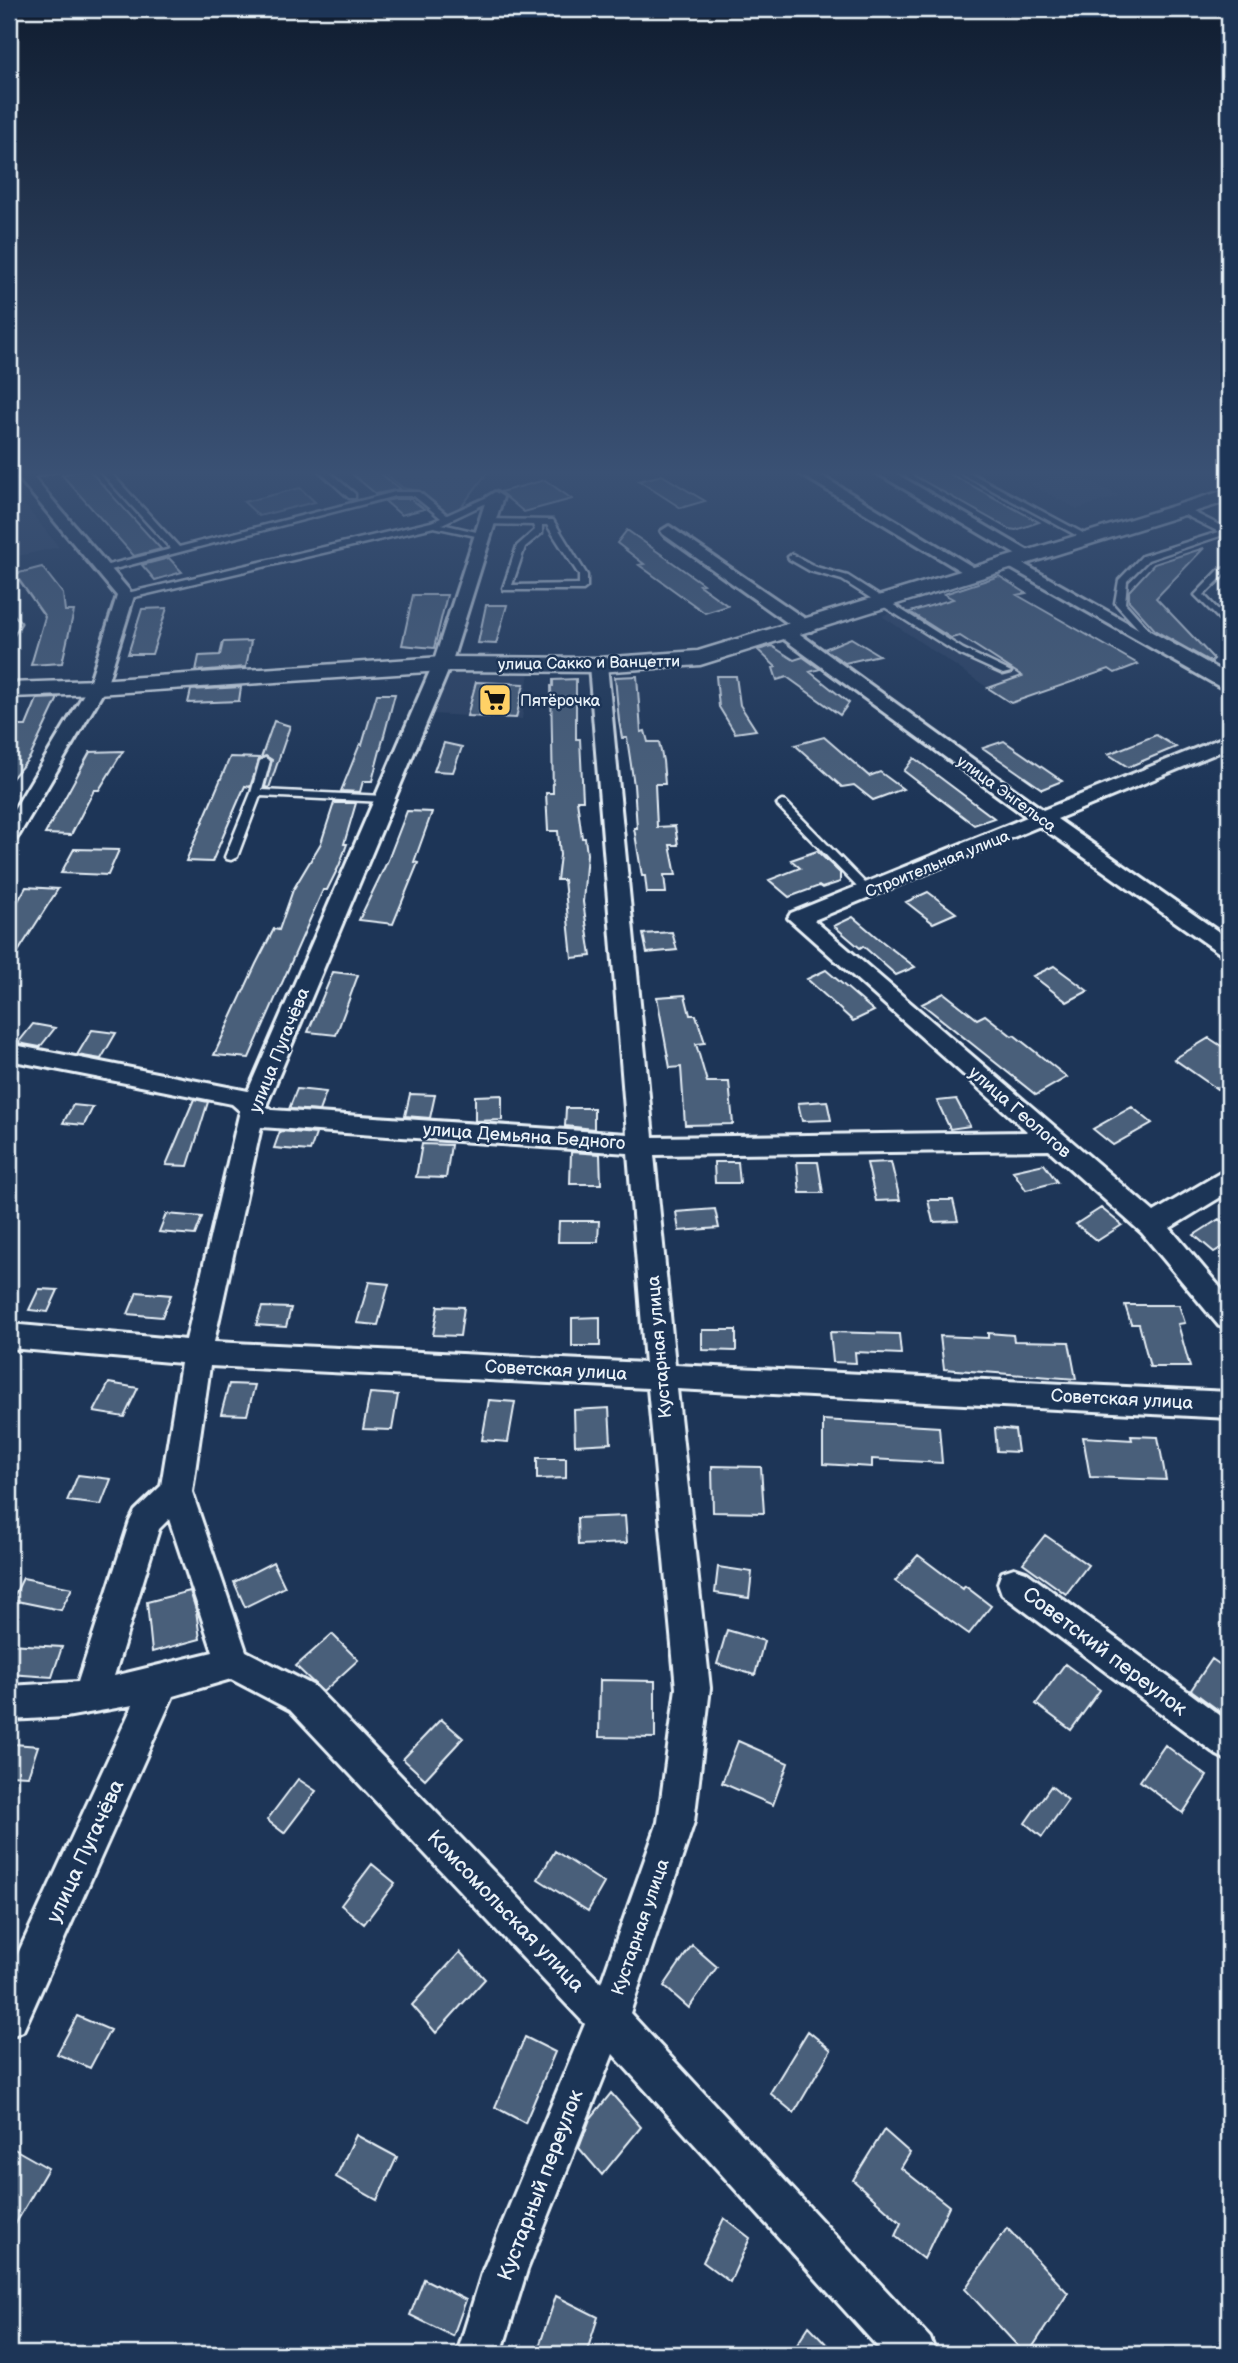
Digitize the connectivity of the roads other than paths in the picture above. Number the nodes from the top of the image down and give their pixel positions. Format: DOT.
graph roads {
  1 [pos="113,580"];
  2 [pos="193,580"];
  3 [pos="468,580"];
  4 [pos="510,580"];
  5 [pos="583,580"];
  6 [pos="733,580"];
  7 [pos="849,580"];
  8 [pos="952,580"];
  9 [pos="1053,580"];
  10 [pos="1124,580"];
  11 [pos="1214,580"];
  12 [pos="126,596"];
  13 [pos="882,602"];
  14 [pos="9,615"];
  15 [pos="1111,619"];
  16 [pos="1229,626"];
  17 [pos="796,630"];
  18 [pos="1147,633"];
  19 [pos="9,634"];
  20 [pos="442,664"];
  21 [pos="598,665"];
  22 [pos="1006,672"];
  23 [pos="1229,679"];
  24 [pos="97,687"];
  25 [pos="1229,687"];
  26 [pos="9,690"];
  27 [pos="1229,741"];
  28 [pos="265,761"];
  29 [pos="256,793"];
  30 [pos="384,799"];
  31 [pos="782,804"];
  32 [pos="1044,820"];
  33 [pos="9,835"];
  34 [pos="231,857"];
  35 [pos="867,891"];
  36 [pos="799,918"];
  37 [pos="1229,949"];
  38 [pos="9,1052"];
  39 [pos="253,1108"];
  40 [pos="1052,1141"];
  41 [pos="640,1146"];
  42 [pos="1229,1180"];
  43 [pos="1152,1226"];
  44 [pos="1229,1318"];
  45 [pos="9,1336"];
  46 [pos="197,1353"];
  47 [pos="661,1375"];
  48 [pos="1229,1405"];
  49 [pos="176,1492"];
  50 [pos="1014,1583"];
  51 [pos="233,1662"];
  52 [pos="161,1684"];
  53 [pos="91,1696"];
  54 [pos="9,1703"];
  55 [pos="1229,1743"];
  56 [pos="9,2017"];
  57 [pos="608,2019"];
  58 [pos="479,2354"];
  59 [pos="914,2354"];
  1 -- 12 [label="street"];
  2 -- 12 [label="lane"];
  3 -- 20 [label="street, улица Пугачёва"];
  4 -- 5 [label="lane"];
  6 -- 17 [label="street, улица Энгельса"];
  7 -- 13 [label="lane"];
  8 -- 13 [label="street, улица Сакко и Ванцетти"];
  9 -- 15 [label="street"];
  10 -- 18 [label="lane"];
  11 -- 16 [label="lane"];
  12 -- 24 [label="street"];
  13 -- 17 [label="street, улица Сакко и Ванцетти"];
  13 -- 22 [label="lane"];
  14 -- 19 [label="lane"];
  15 -- 18 [label="lane"];
  15 -- 25 [label="street"];
  17 -- 21 [label="street, улица Сакко и Ванцетти"];
  17 -- 32 [label="street, улица Энгельса"];
  18 -- 23 [label="lane"];
  20 -- 21 [label="street, улица Сакко и Ванцетти"];
  20 -- 24 [label="street, улица Сакко и Ванцетти"];
  20 -- 30 [label="street, улица Пугачёва"];
  21 -- 41 [label="street, Кустарная улица"];
  24 -- 26 [label="street, улица Сакко и Ванцетти"];
  24 -- 33 [label="street"];
  27 -- 32 [label="street, Строительная улица"];
  28 -- 29 [label="lane"];
  29 -- 30 [label="lane"];
  29 -- 34 [label="lane"];
  30 -- 39 [label="street, улица Пугачёва"];
  31 -- 35 [label="lane"];
  32 -- 35 [label="street, Строительная улица"];
  32 -- 37 [label="street, улица Энгельса"];
  35 -- 36 [label="street, Строительная улица"];
  36 -- 40 [label="street, улица Геологов"];
  38 -- 39 [label="street, улица Демьяна Бедного"];
  39 -- 41 [label="street, улица Демьяна Бедного"];
  39 -- 46 [label="street, улица Пугачёва"];
  40 -- 41 [label="street, улица Демьяна Бедного"];
  40 -- 43 [label="street, улица Геологов"];
  41 -- 47 [label="street, Кустарная улица"];
  42 -- 43 [label="street"];
  43 -- 44 [label="street, улица Геологов"];
  45 -- 46 [label="street, Советская улица"];
  46 -- 47 [label="street, Советская улица"];
  46 -- 49 [label="street, улица Пугачёва"];
  47 -- 48 [label="street, Советская улица"];
  47 -- 57 [label="street, Кустарная улица"];
  49 -- 51 [label="street, улица Пугачёва"];
  49 -- 53 [label="street"];
  50 -- 55 [label="street, Советский переулок"];
  51 -- 52 [label="street"];
  51 -- 57 [label="street, Комсомольская улица"];
  52 -- 53 [label="street"];
  52 -- 56 [label="street, улица Пугачёва"];
  53 -- 54 [label="street"];
  57 -- 58 [label="street, Кустарный переулок"];
  57 -- 59 [label="street, Комсомольская улица"];
}
